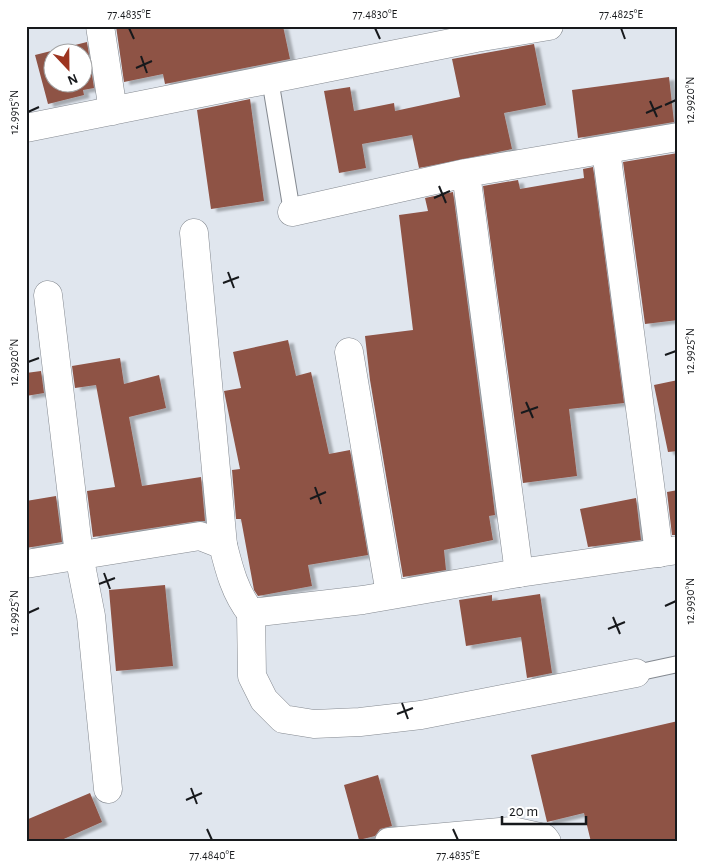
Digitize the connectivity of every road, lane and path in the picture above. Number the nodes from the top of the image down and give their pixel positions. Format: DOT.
graph roads {
  1 [pos="100,26"];
  2 [pos="549,26"];
  3 [pos="270,79"];
  4 [pos="113,111"];
  5 [pos="26,128"];
  6 [pos="678,137"];
  7 [pos="606,150"];
  8 [pos="466,173"];
  9 [pos="292,212"];
  10 [pos="194,233"];
  11 [pos="48,295"];
  12 [pos="349,352"];
  13 [pos="223,545"];
  14 [pos="668,552"];
  15 [pos="79,555"];
  16 [pos="26,564"];
  17 [pos="519,572"];
  18 [pos="390,594"];
  19 [pos="251,613"];
  20 [pos="678,664"];
  21 [pos="636,673"];
  22 [pos="108,789"];
  23 [pos="389,842"];
  24 [pos="547,842"];
  1 -- 4 [label="street"];
  2 -- 3 [label="street"];
  3 -- 4 [label="street"];
  3 -- 9 [label="lane"];
  4 -- 5 [label="street"];
  6 -- 7 [label="street"];
  7 -- 8 [label="street"];
  7 -- 14 [label="street"];
  8 -- 9 [label="street"];
  8 -- 17 [label="street"];
  10 -- 13 [label="street"];
  11 -- 15 [label="street"];
  12 -- 18 [label="street"];
  13 -- 15 [label="street"];
  13 -- 19 [label="street"];
  14 -- 17 [label="street"];
  15 -- 16 [label="street"];
  15 -- 22 [label="street"];
  17 -- 18 [label="street"];
  18 -- 19 [label="street"];
  19 -- 21 [label="street"];
  20 -- 21 [label="lane"];
  23 -- 24 [label="street"];
}
